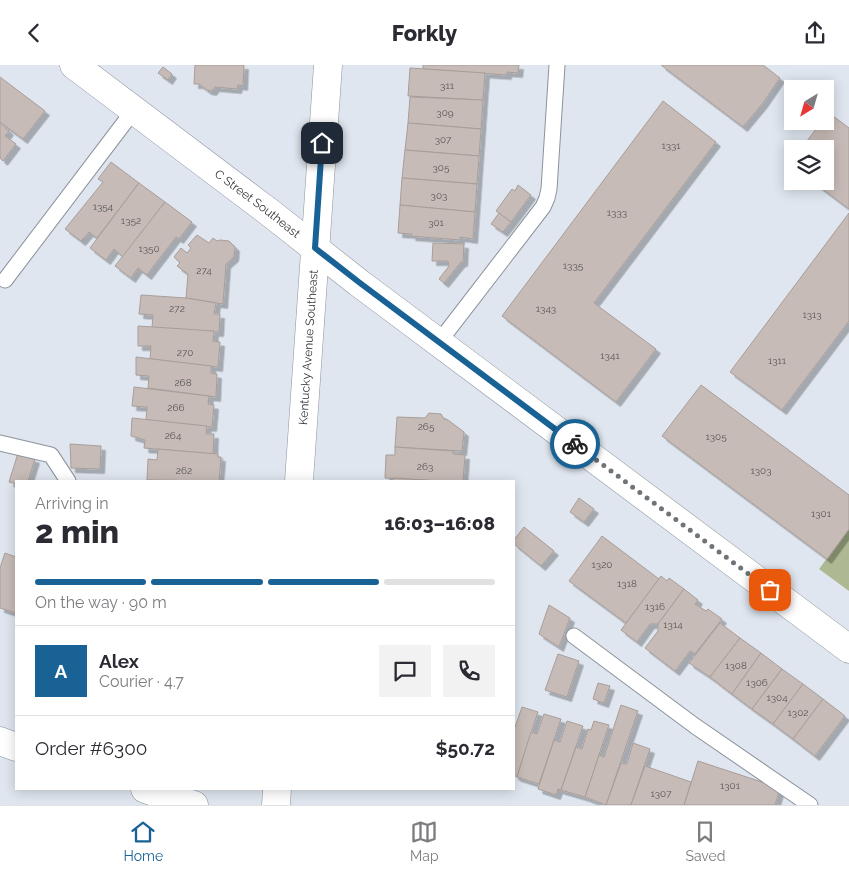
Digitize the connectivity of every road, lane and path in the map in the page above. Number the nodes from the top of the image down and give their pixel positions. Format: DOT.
graph roads {
  1 [pos="74,65"];
  2 [pos="328,65"];
  3 [pos="557,65"];
  4 [pos="134,110"];
  5 [pos="315,248"];
  6 [pos="5,281"];
  7 [pos="440,342"];
  8 [pos="0,443"];
  9 [pos="67,480"];
  10 [pos="299,480"];
  11 [pos="574,636"];
  12 [pos="849,649"];
  13 [pos="0,741"];
  14 [pos="15,747"];
  15 [pos="148,790"];
  16 [pos="277,790"];
  17 [pos="194,805"];
  18 [pos="276,805"];
  19 [pos="810,805"];
  1 -- 4 [label="street, C Street Southeast"];
  2 -- 5 [label="street, Kentucky Avenue Southeast"];
  3 -- 7 [label="lane"];
  4 -- 5 [label="street, C Street Southeast"];
  4 -- 6 [label="lane"];
  5 -- 7 [label="street, C Street Southeast"];
  5 -- 10 [label="street, Kentucky Avenue Southeast"];
  7 -- 12 [label="street, C Street Southeast"];
  8 -- 9 [label="lane"];
  11 -- 19 [label="lane"];
  13 -- 14 [label="street"];
  15 -- 17 [label="street"];
  16 -- 18 [label="street"];
}
